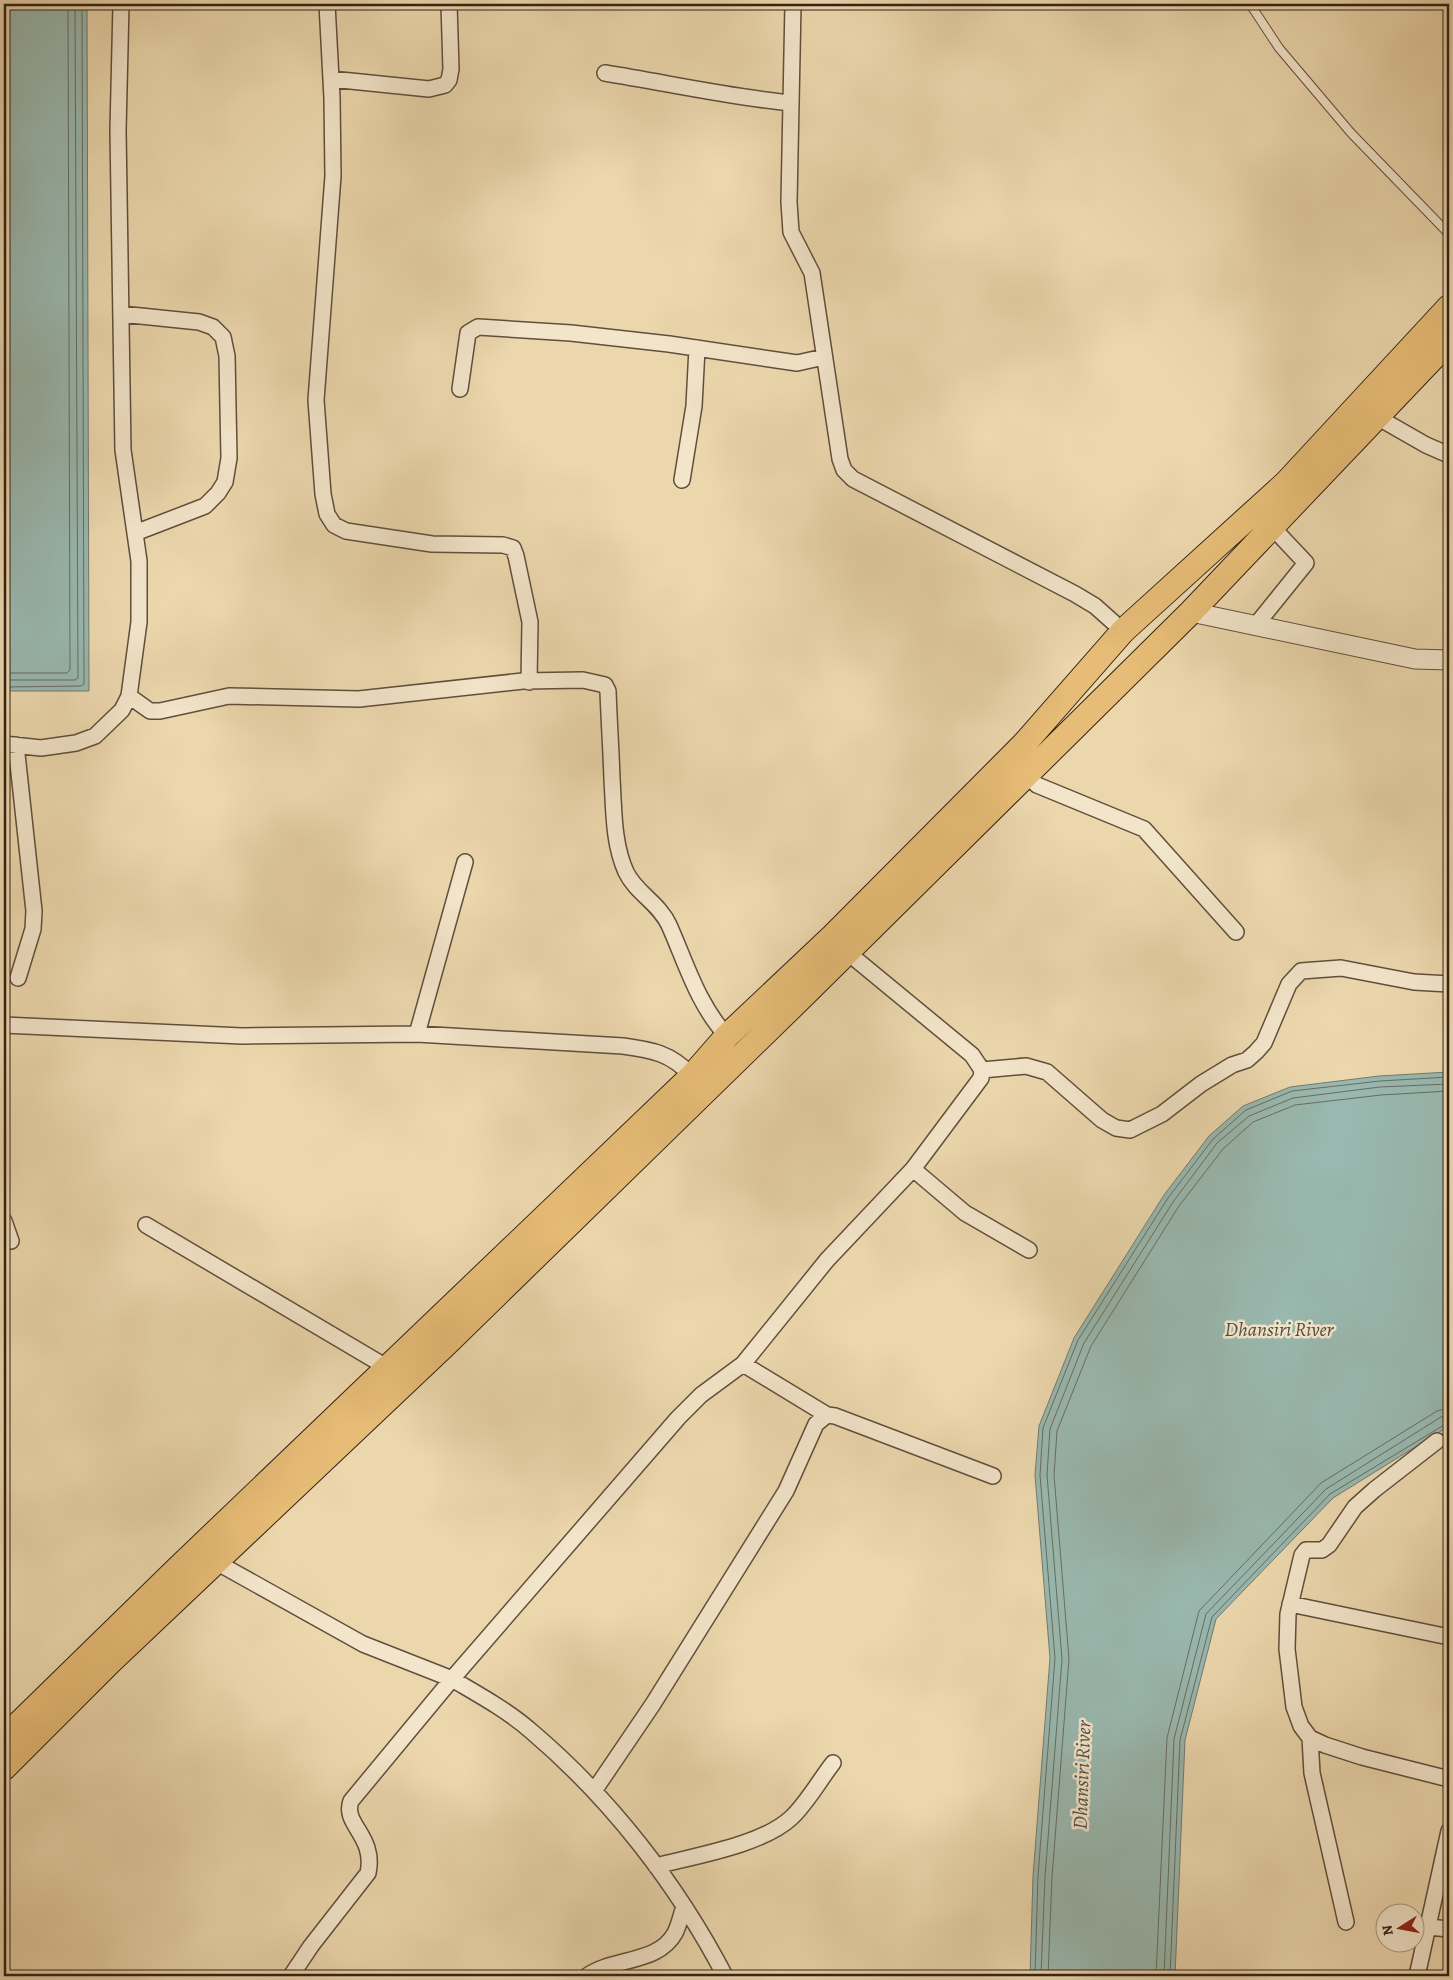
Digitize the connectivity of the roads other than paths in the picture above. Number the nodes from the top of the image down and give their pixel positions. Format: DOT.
graph roads {
  1 [pos="121,4"];
  2 [pos="327,4"];
  3 [pos="450,4"];
  4 [pos="794,4"];
  5 [pos="1250,4"];
  6 [pos="605,73"];
  7 [pos="331,80"];
  8 [pos="791,102"];
  9 [pos="1449,234"];
  10 [pos="1449,307"];
  11 [pos="122,314"];
  12 [pos="1449,341"];
  13 [pos="697,348"];
  14 [pos="824,357"];
  15 [pos="460,389"];
  16 [pos="1377,417"];
  17 [pos="1449,455"];
  18 [pos="682,480"];
  19 [pos="1272,527"];
  20 [pos="135,533"];
  21 [pos="1191,612"];
  22 [pos="1256,625"];
  23 [pos="1123,631"];
  24 [pos="1449,660"];
  25 [pos="529,682"];
  26 [pos="129,696"];
  27 [pos="10,745"];
  28 [pos="1026,774"];
  29 [pos="465,862"];
  30 [pos="1236,932"];
  31 [pos="847,952"];
  32 [pos="18,978"];
  33 [pos="1449,984"];
  34 [pos="4,1025"];
  35 [pos="417,1034"];
  36 [pos="727,1036"];
  37 [pos="982,1070"];
  38 [pos="692,1076"];
  39 [pos="913,1169"];
  40 [pos="4,1221"];
  41 [pos="146,1225"];
  42 [pos="11,1241"];
  43 [pos="1029,1250"];
  44 [pos="743,1364"];
  45 [pos="388,1368"];
  46 [pos="827,1415"];
  47 [pos="1437,1441"];
  48 [pos="993,1476"];
  49 [pos="216,1562"];
  50 [pos="1290,1604"];
  51 [pos="1449,1637"];
  52 [pos="452,1679"];
  53 [pos="4,1738"];
  54 [pos="1310,1738"];
  55 [pos="833,1763"];
  56 [pos="4,1768"];
  57 [pos="1449,1779"];
  58 [pos="594,1791"];
  59 [pos="1449,1831"];
  60 [pos="656,1866"];
  61 [pos="684,1907"];
  62 [pos="1346,1922"];
  63 [pos="1428,1928"];
  64 [pos="1449,1929"];
  65 [pos="291,1976"];
  66 [pos="588,1976"];
  67 [pos="725,1976"];
  68 [pos="1417,1976"];
  1 -- 11 [label="street"];
  2 -- 7 [label="street"];
  3 -- 7 [label="street"];
  4 -- 8 [label="street"];
  5 -- 9 [label="lane"];
  6 -- 8 [label="street"];
  7 -- 25 [label="street"];
  8 -- 14 [label="street"];
  10 -- 23 [label="main road"];
  11 -- 20 [label="street"];
  11 -- 20 [label="street"];
  12 -- 16 [label="main road"];
  13 -- 14 [label="street"];
  13 -- 15 [label="street"];
  13 -- 18 [label="street"];
  14 -- 23 [label="street"];
  16 -- 17 [label="street"];
  16 -- 19 [label="main road"];
  19 -- 21 [label="main road"];
  19 -- 22 [label="street"];
  20 -- 26 [label="street"];
  21 -- 22 [label="street"];
  21 -- 28 [label="main road"];
  22 -- 24 [label="street"];
  23 -- 36 [label="main road"];
  25 -- 26 [label="street"];
  25 -- 36 [label="street"];
  26 -- 27 [label="street"];
  27 -- 32 [label="street"];
  28 -- 30 [label="street"];
  28 -- 31 [label="main road"];
  29 -- 35 [label="street"];
  31 -- 37 [label="street"];
  31 -- 49 [label="main road"];
  33 -- 37 [label="street"];
  34 -- 35 [label="street"];
  35 -- 38 [label="street"];
  36 -- 38 [label="main road"];
  37 -- 39 [label="street"];
  38 -- 45 [label="main road"];
  39 -- 43 [label="street"];
  39 -- 44 [label="street"];
  40 -- 42 [label="street"];
  41 -- 45 [label="street"];
  44 -- 46 [label="street"];
  44 -- 52 [label="street"];
  45 -- 53 [label="main road"];
  46 -- 48 [label="street"];
  46 -- 58 [label="street"];
  47 -- 50 [label="street"];
  49 -- 52 [label="street"];
  49 -- 56 [label="main road"];
  50 -- 51 [label="street"];
  50 -- 54 [label="street"];
  52 -- 58 [label="street"];
  52 -- 65 [label="street"];
  54 -- 57 [label="street"];
  54 -- 62 [label="street"];
  55 -- 60 [label="street"];
  58 -- 60 [label="street"];
  59 -- 63 [label="street"];
  60 -- 61 [label="street"];
  61 -- 66 [label="street"];
  61 -- 67 [label="street"];
  63 -- 64 [label="street"];
  63 -- 68 [label="street"];
}
